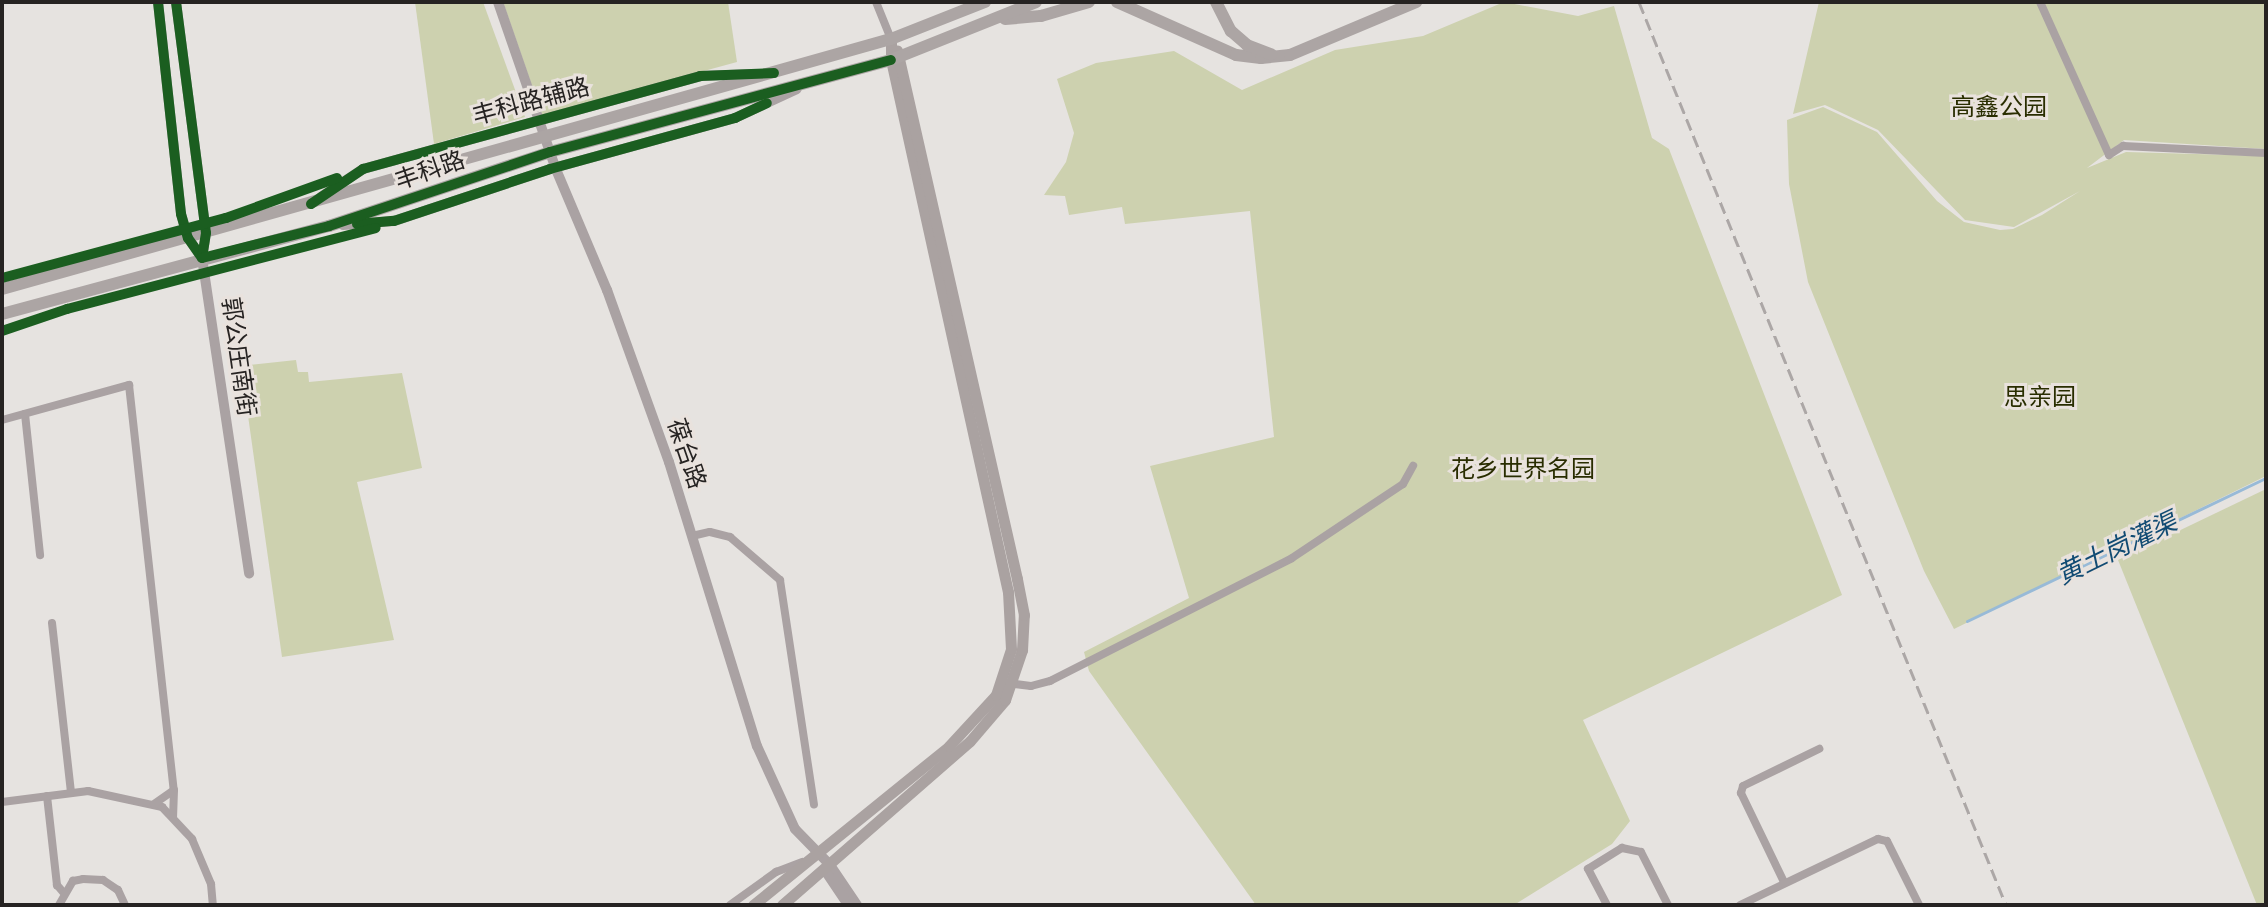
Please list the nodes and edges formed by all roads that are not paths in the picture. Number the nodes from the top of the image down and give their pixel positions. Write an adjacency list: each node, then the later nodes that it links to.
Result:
1 (158, 2): 26 (street)
2 (176, 2): 25 (street, 郭公庄南街)
3 (498, 2): 18 (street, 葆台路)
4 (876, 2): 13 (street)
5 (985, 2): 13 (main road, 丰科路)
6 (1036, 2): 12 (main road, 丰科路)
7 (1089, 2): 12 (main road)
8 (1117, 2): 14 (main road)
9 (1216, 2): 14 (main road)
10 (1416, 2): 14 (main road)
11 (2040, 2): 21 (street)
12 (990, 21): 15 (main road, 丰科路)
13 (891, 39): 15 (main road); 16 (main road, 丰科路)
14 (1290, 55)
15 (896, 58): 17 (main road, 丰科路); 37 (main road)
16 (774, 73): 18 (street, 丰科路辅路); 19 (main road, 丰科路)
17 (815, 81): 20 (main road, 丰科路); 22 (street)
18 (539, 121): 19 (street, 葆台路); 23 (street, 丰科路辅路)
19 (544, 136): 20 (street, 葆台路); 23 (main road, 丰科路)
20 (550, 152): 22 (street, 葆台路); 24 (main road, 丰科路)
21 (2266, 153)
22 (555, 167): 24 (street); 33 (street, 葆台路)
23 (311, 204): 25 (main road, 丰科路)
24 (329, 226): 27 (main road, 丰科路)
25 (206, 233): 26 (main road, 丰科路); 27 (street, 郭公庄南街)
26 (188, 238): 27 (street); 28 (main road, 丰科路)
27 (202, 258): 29 (main road, 丰科路); 35 (street, 郭公庄南街)
28 (2, 289)
29 (2, 314)
30 (25, 414): 31 (street); 34 (street); 39 (street)
31 (2, 420)
32 (1413, 466): 37 (street)
33 (692, 536): 44 (street); 46 (street, 葆台路)
34 (40, 555)
35 (249, 574)
36 (52, 623): 40 (street)
37 (1008, 684): 46 (main road); 47 (main road)
38 (1819, 749): 48 (street)
39 (174, 790): 43 (street); 45 (street)
40 (71, 793): 41 (street); 43 (street)
41 (47, 796): 42 (street); 49 (street)
42 (2, 802)
43 (154, 804): 45 (street)
44 (814, 804)
45 (173, 817): 52 (street)
46 (818, 856): 47 (street, 葆台路); 53 (street); 54 (main road)
47 (827, 867): 55 (main road); 56 (street, 葆台路); 57 (street, 葆台路)
48 (1784, 882): 60 (street); 61 (street)
49 (63, 892): 50 (street); 51 (street)
50 (59, 905)
51 (125, 905)
52 (213, 905)
53 (730, 905)
54 (753, 905)
55 (782, 905)
56 (848, 905)
57 (857, 905)
58 (1607, 905): 59 (street)
59 (1668, 905)
60 (1740, 905)
61 (1919, 905)

